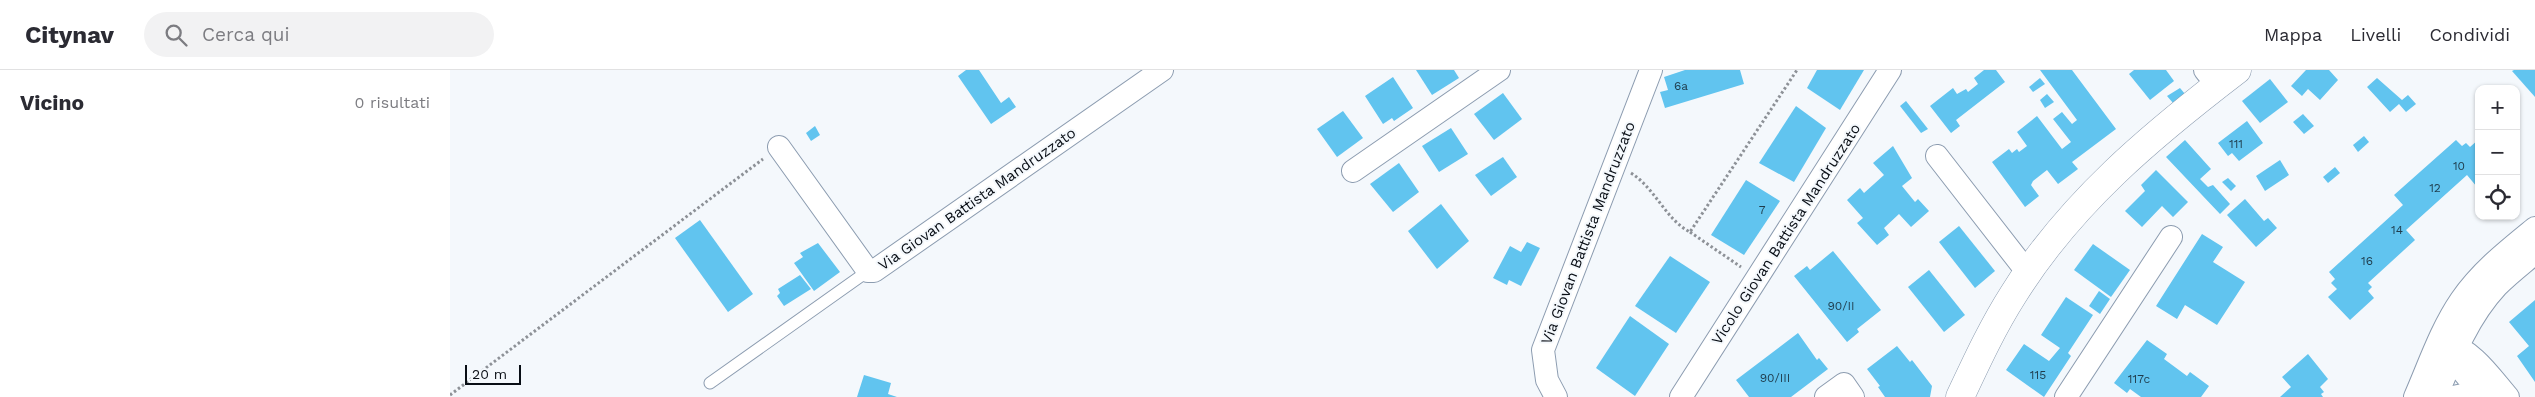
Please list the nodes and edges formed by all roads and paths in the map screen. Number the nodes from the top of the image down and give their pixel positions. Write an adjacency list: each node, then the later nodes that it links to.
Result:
1 (1162, 70): 15 (street, Via Giovan Battista Mandruzzato)
2 (1499, 70): 10 (street)
3 (1651, 70): 9 (street, Via Giovan Battista Mandruzzato)
4 (1796, 70): 12 (path)
5 (1890, 70): 26 (street, Vicolo Giovan Battista Mandruzzato)
6 (2220, 75): 17 (street)
7 (779, 147): 15 (street, Via Giovan Battista Mandruzzato); 22 (path)
8 (1937, 156): 17 (street)
9 (1615, 164): 12 (path); 25 (street, Via Giovan Battista Mandruzzato)
10 (1353, 171)
11 (2535, 228): 19 (street)
12 (1690, 232): 16 (path)
13 (2171, 237): 29 (street)
14 (2535, 253): 18 (street)
15 (868, 271): 21 (lane)
16 (1748, 273)
17 (2028, 273): 23 (street)
18 (2476, 314): 19 (street); 20 (street)
19 (2450, 349): 20 (street); 24 (street); 30 (street); 31 (street)
20 (2488, 373): 33 (street)
21 (710, 383)
22 (450, 395)
23 (1966, 395)
24 (2484, 396): 32 (street)
25 (1556, 397)
26 (1681, 397)
27 (1826, 397): 28 (street)
28 (1853, 397)
29 (2066, 397)
30 (2415, 397)
31 (2436, 397)
32 (2453, 397)
33 (2508, 397)

